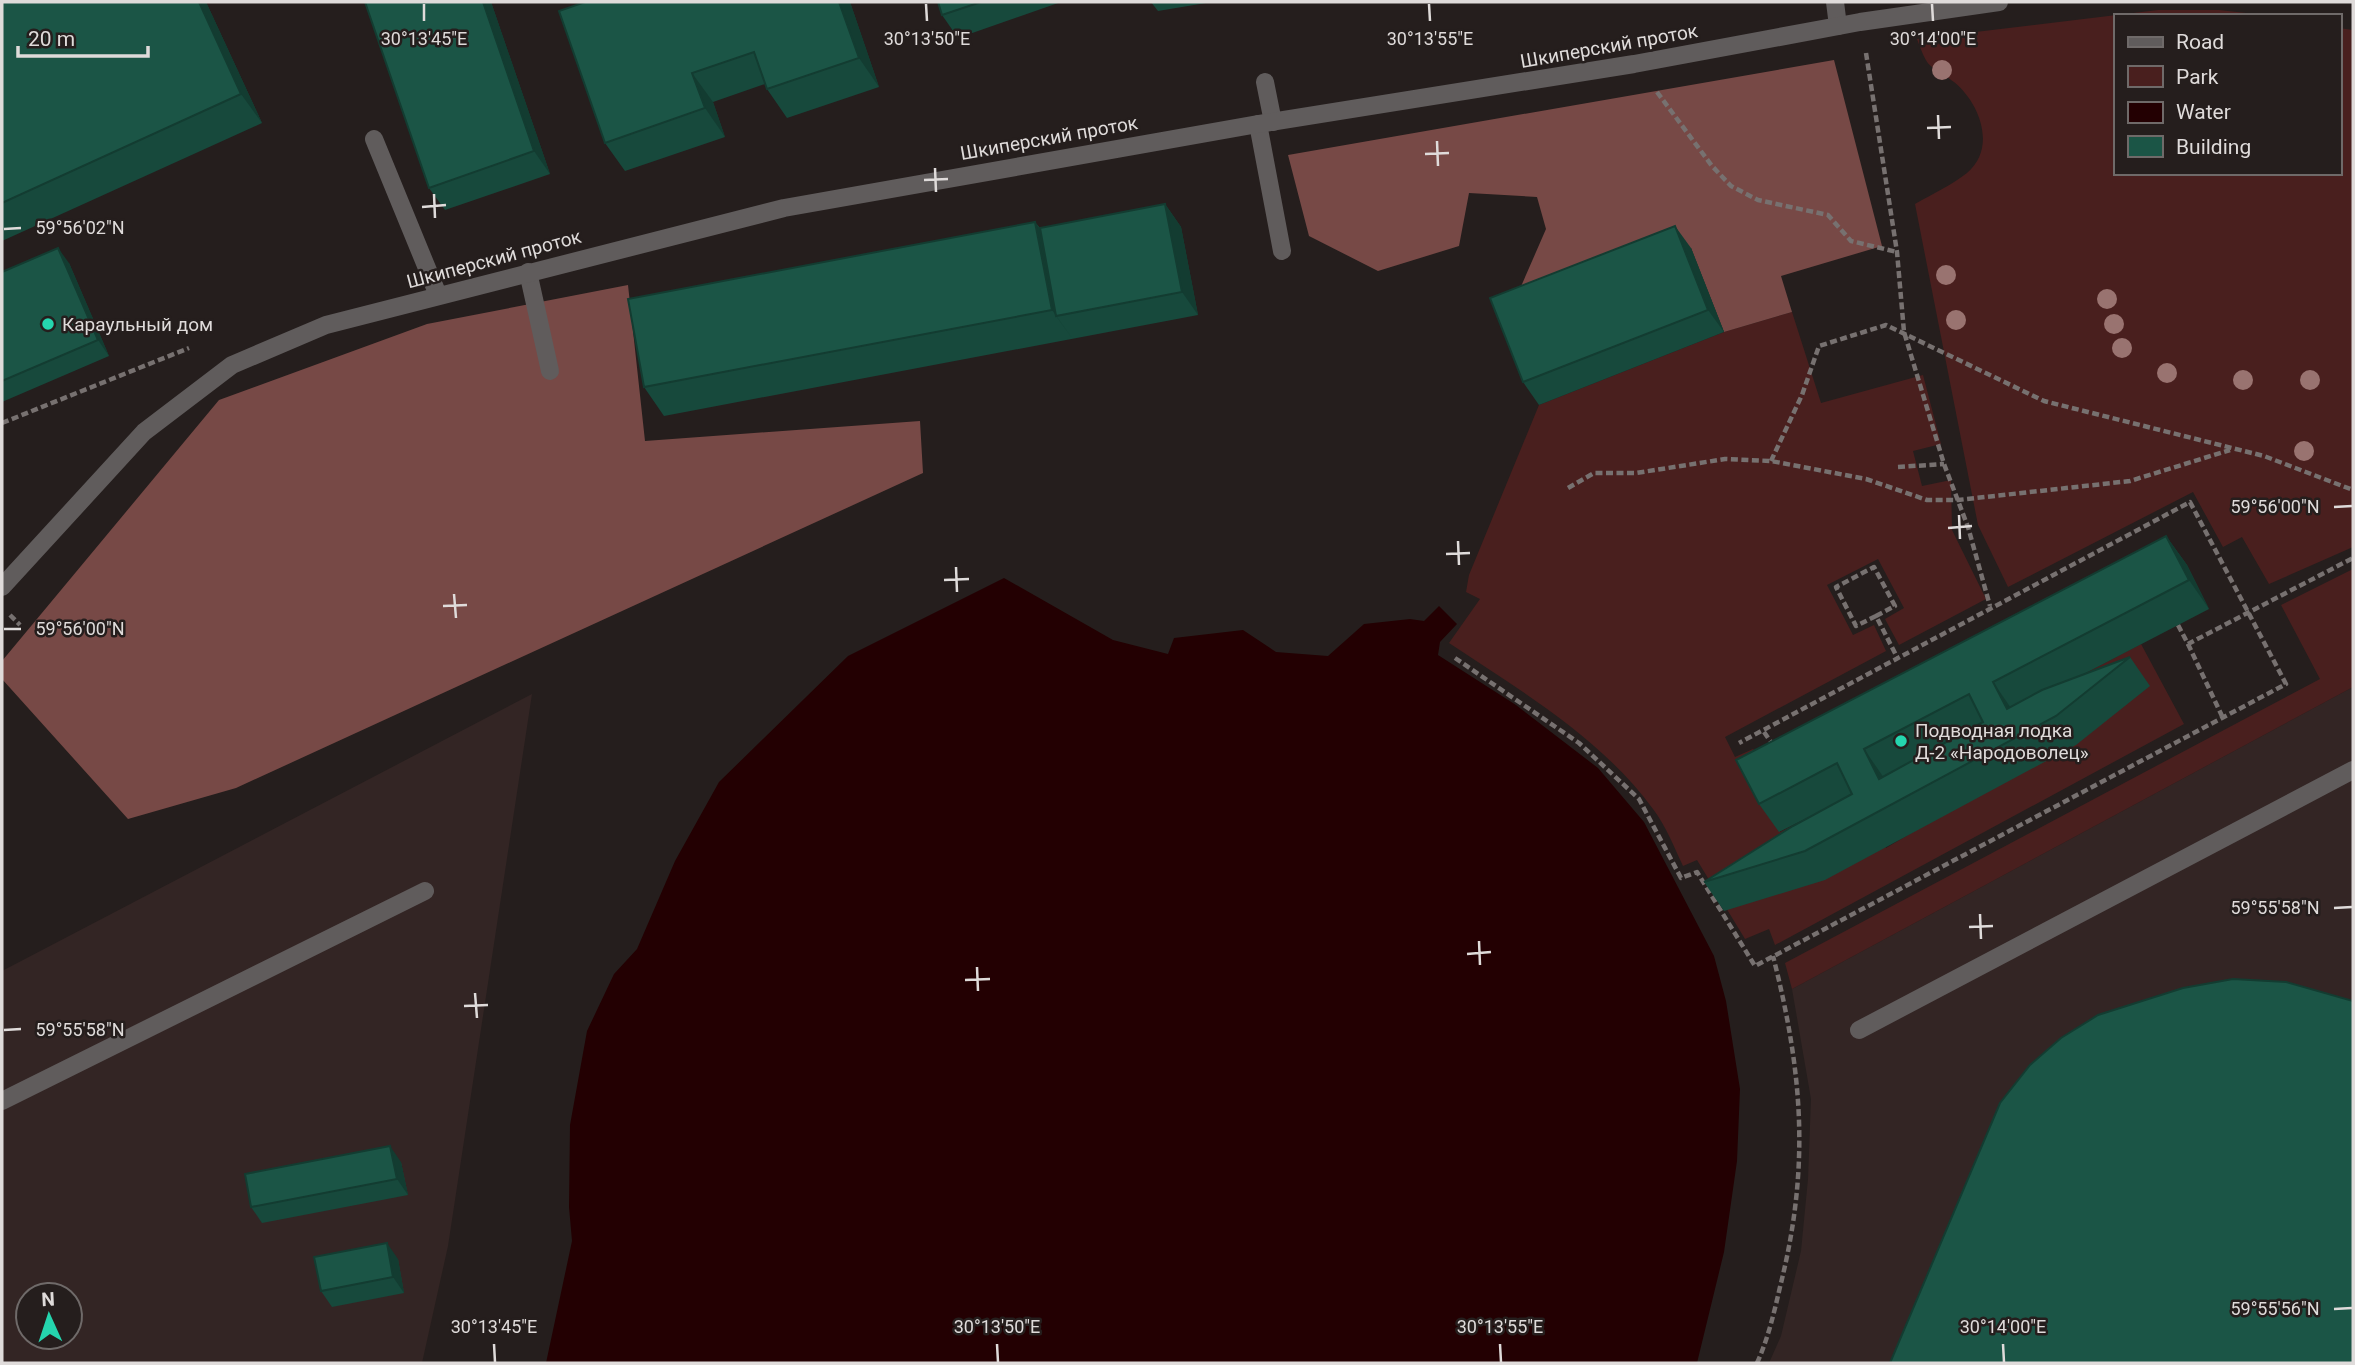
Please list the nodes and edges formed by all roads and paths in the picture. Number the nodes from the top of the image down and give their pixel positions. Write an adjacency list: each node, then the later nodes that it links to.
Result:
1 (1835, 2): 4 (street)
2 (1999, 2): 3 (street, Шкиперский проток)
3 (1906, 8): 4 (street, Шкиперский проток)
4 (1838, 26): 6 (street, Шкиперский проток)
5 (1865, 46): 11 (path)
6 (1634, 64): 8 (street, Шкиперский проток); 11 (path)
7 (1265, 82): 8 (street)
8 (1266, 123): 10 (street); 12 (street, Шкиперский проток)
9 (374, 139): 13 (street)
10 (1282, 251)
11 (1897, 252): 14 (path)
12 (528, 272): 13 (street, Шкиперский проток); 16 (street)
13 (438, 295): 26 (street, Шкиперский проток)
14 (1904, 332): 18 (path); 19 (path); 20 (path)
15 (189, 348): 17 (path)
16 (550, 371)
17 (2, 423)
18 (2233, 449): 23 (path); 24 (path)
19 (1771, 461): 22 (path); 24 (path)
20 (1944, 464): 21 (path); 24 (path)
21 (1898, 467)
22 (1568, 488)
23 (2353, 490)
24 (1958, 500): 27 (path)
25 (2353, 558): 28 (path)
26 (2, 587)
27 (1990, 606): 28 (path); 33 (path)
28 (2247, 611): 31 (path); 34 (path)
29 (1876, 616): 29 (path); 33 (path)
30 (2178, 625): 31 (path)
31 (2188, 644): 34 (path)
32 (1455, 657): 40 (path)
33 (1897, 657): 35 (path)
34 (2222, 716): 40 (path)
35 (1764, 732): 36 (path); 37 (path)
36 (1739, 743)
37 (1777, 751)
38 (2353, 770): 41 (street)
39 (425, 891): 42 (street)
40 (1773, 956): 43 (path)
41 (1859, 1030)
42 (2, 1101)
43 (1757, 1363)

